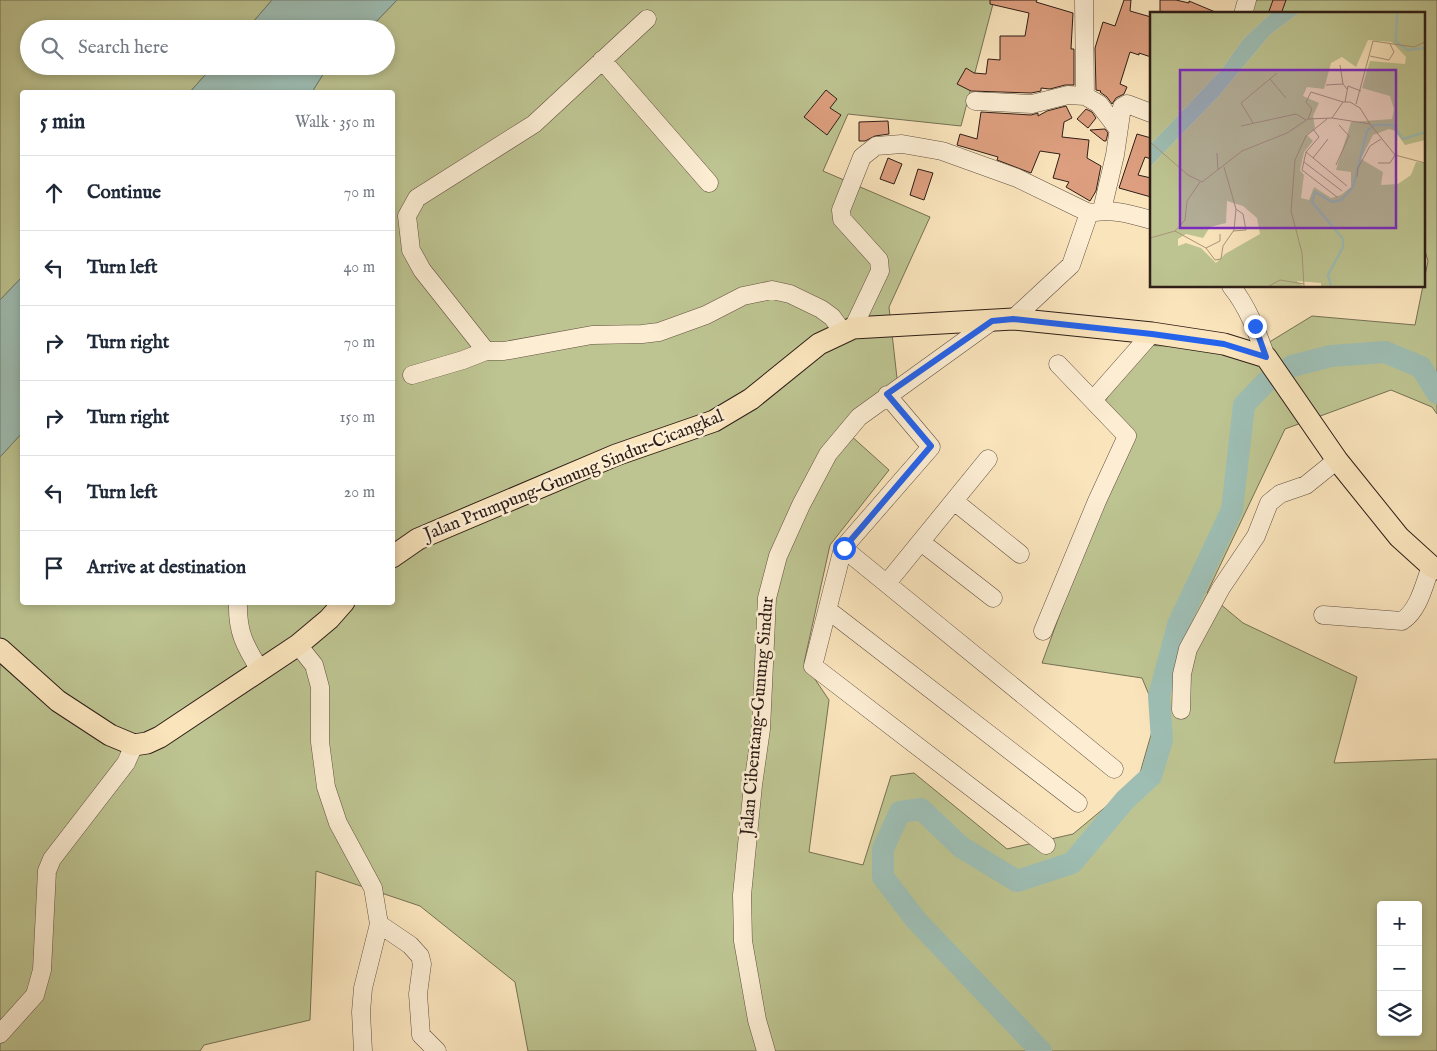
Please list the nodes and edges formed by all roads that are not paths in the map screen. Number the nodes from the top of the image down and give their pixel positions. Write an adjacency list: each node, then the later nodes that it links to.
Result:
1 (1084, 0): 4 (street)
2 (647, 19): 3 (street)
3 (602, 60): 8 (street); 16 (street)
4 (1085, 96): 5 (street); 7 (street)
5 (975, 101)
6 (1150, 114): 7 (street)
7 (1118, 128): 9 (street)
8 (709, 183)
9 (1096, 211): 10 (street); 12 (street); 14 (street)
10 (1150, 220)
11 (1233, 288): 18 (street)
12 (1013, 319): 13 (main road, Jalan Prumpung–Gunung Sindur–Cicangkal); 15 (main road, Jalan Prumpung–Gunung Sindur–Cicangkal)
13 (992, 321): 14 (main road, Jalan Prumpung–Gunung Sindur–Cicangkal); 20 (street, Jalan Cibentang–Gunung Sindur)
14 (848, 330): 16 (street); 28 (main road, Jalan Prumpung–Gunung Sindur–Cicangkal)
15 (1152, 334): 18 (main road, Jalan Prumpung–Gunung Sindur–Cicangkal); 21 (street)
16 (486, 351): 19 (street)
17 (1058, 364): 21 (street)
18 (1275, 369): 23 (main road)
19 (412, 375)
20 (887, 394): 26 (street); 49 (street, Jalan Cibentang–Gunung Sindur)
21 (1093, 400): 36 (street)
22 (988, 459): 24 (street)
23 (1337, 460): 29 (main road); 40 (street)
24 (954, 501): 25 (street); 27 (street)
25 (921, 542): 30 (street); 31 (street)
26 (844, 548): 30 (street); 34 (street)
27 (1020, 554)
28 (395, 555)
29 (1434, 567): 35 (street)
30 (887, 583): 42 (street)
31 (993, 598)
32 (238, 605): 39 (street)
33 (341, 605): 37 (main road)
34 (828, 610): 43 (street); 44 (street)
35 (1323, 616)
36 (1043, 631)
37 (298, 645): 39 (main road); 45 (street)
38 (0, 649): 41 (main road)
39 (260, 670): 41 (main road)
40 (1182, 710)
41 (134, 744): 46 (street)
42 (1114, 769)
43 (1078, 803)
44 (1046, 845)
45 (379, 924): 47 (street); 48 (street)
46 (0, 1034)
47 (363, 1051)
48 (437, 1051)
49 (766, 1051)

